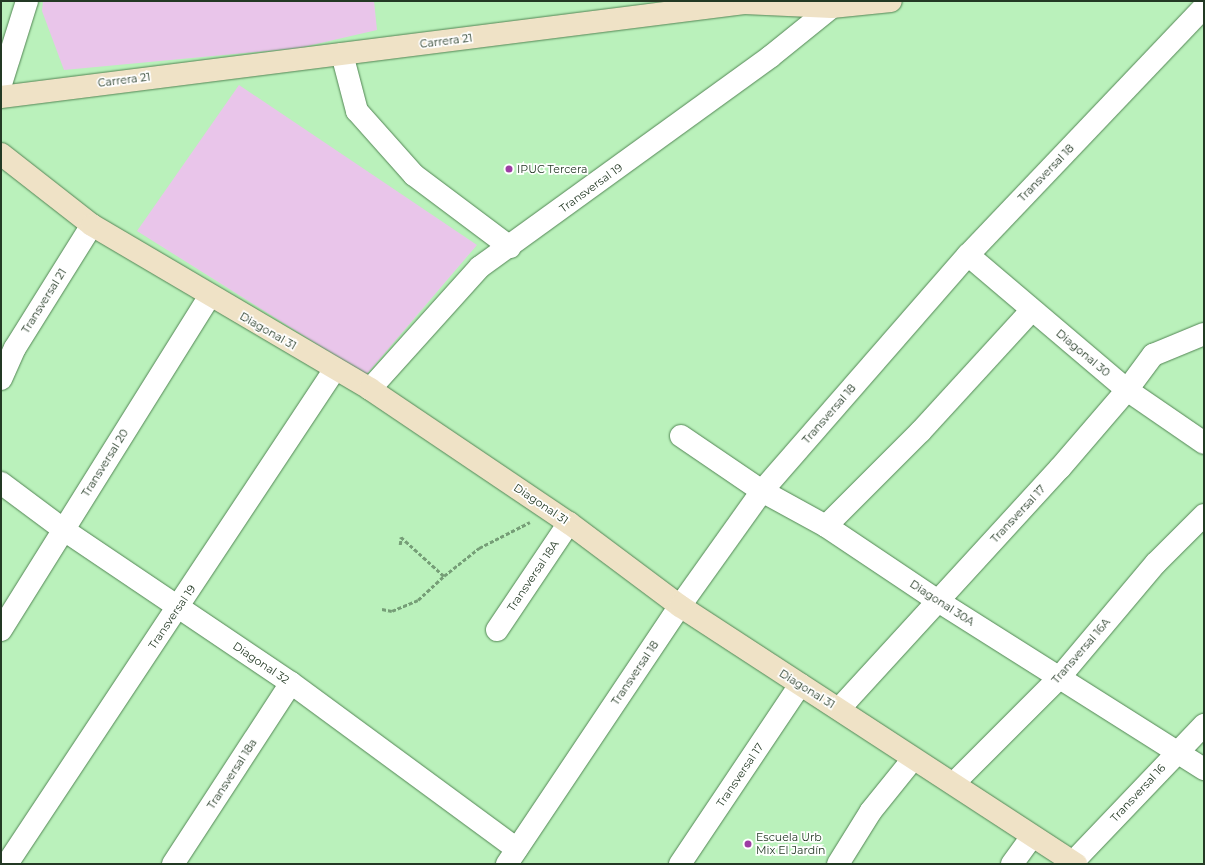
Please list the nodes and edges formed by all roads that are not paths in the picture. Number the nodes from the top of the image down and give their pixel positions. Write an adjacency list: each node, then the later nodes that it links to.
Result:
1 (26, 1): 6 (street)
2 (891, 1): 4 (street, Carrera 21)
3 (1204, 6): 11 (street, Transversal 18)
4 (832, 7): 5 (street, Carrera 21); 10 (street, Transversal 19)
5 (342, 54): 7 (street, Carrera 21); 10 (street)
6 (1, 84)
7 (1, 97)
8 (1, 154): 9 (street, Diagonal 31)
9 (92, 225): 12 (street, Diagonal 31); 16 (street, Transversal 21)
10 (510, 247): 17 (street, Transversal 19)
11 (968, 255): 13 (street, Diagonal 30); 22 (street, Transversal 18)
12 (209, 297): 15 (street, Diagonal 31); 26 (street, Transversal 20)
13 (1031, 311): 18 (street, Diagonal 30); 25 (street)
14 (1204, 334): 18 (street, Transversal 17)
15 (335, 369): 17 (street, Diagonal 31); 28 (street, Transversal 19)
16 (1, 379)
17 (370, 389): 24 (street, Diagonal 31)
18 (1127, 390): 20 (street, Diagonal 30); 27 (street, Transversal 17)
19 (681, 436): 22 (street, Diagonal 30A)
20 (1204, 444)
21 (1, 483): 26 (street, Diagonal 32)
22 (762, 491): 25 (street, Diagonal 30A); 29 (street, Transversal 18)
23 (1204, 515): 32 (street, Transversal 16A)
24 (560, 517): 29 (street, Diagonal 31); 31 (street, Transversal 18A)
25 (826, 526): 27 (street, Diagonal 30A)
26 (64, 530): 28 (street, Diagonal 32); 30 (street, Transversal 20)
27 (938, 601): 32 (street, Diagonal 30A); 35 (street, Transversal 17)
28 (179, 606): 33 (street, Diagonal 32); 43 (street, Transversal 19)
29 (680, 606): 34 (street, Diagonal 31); 42 (street, Transversal 18)
30 (1, 630)
31 (497, 630)
32 (1059, 678): 37 (street, Diagonal 30A); 40 (street, Transversal 16A)
33 (291, 683): 42 (street, Diagonal 32); 45 (street, Transversal 18a)
34 (800, 685): 35 (street, Diagonal 31); 46 (street, Transversal 17)
35 (839, 709): 38 (street, Diagonal 31)
36 (1204, 725): 37 (street, Transversal 16)
37 (1176, 753): 39 (street, Diagonal 30A); 44 (street, Transversal 16)
38 (913, 759): 40 (street, Diagonal 31); 47 (street)
39 (1204, 769)
40 (954, 782): 41 (street, Diagonal 31)
41 (1032, 836): 44 (street, Diagonal 31); 48 (street)
42 (512, 857)
43 (8, 860)
44 (1075, 863)
45 (173, 864)
46 (680, 864)
47 (838, 864)
48 (1012, 864)

